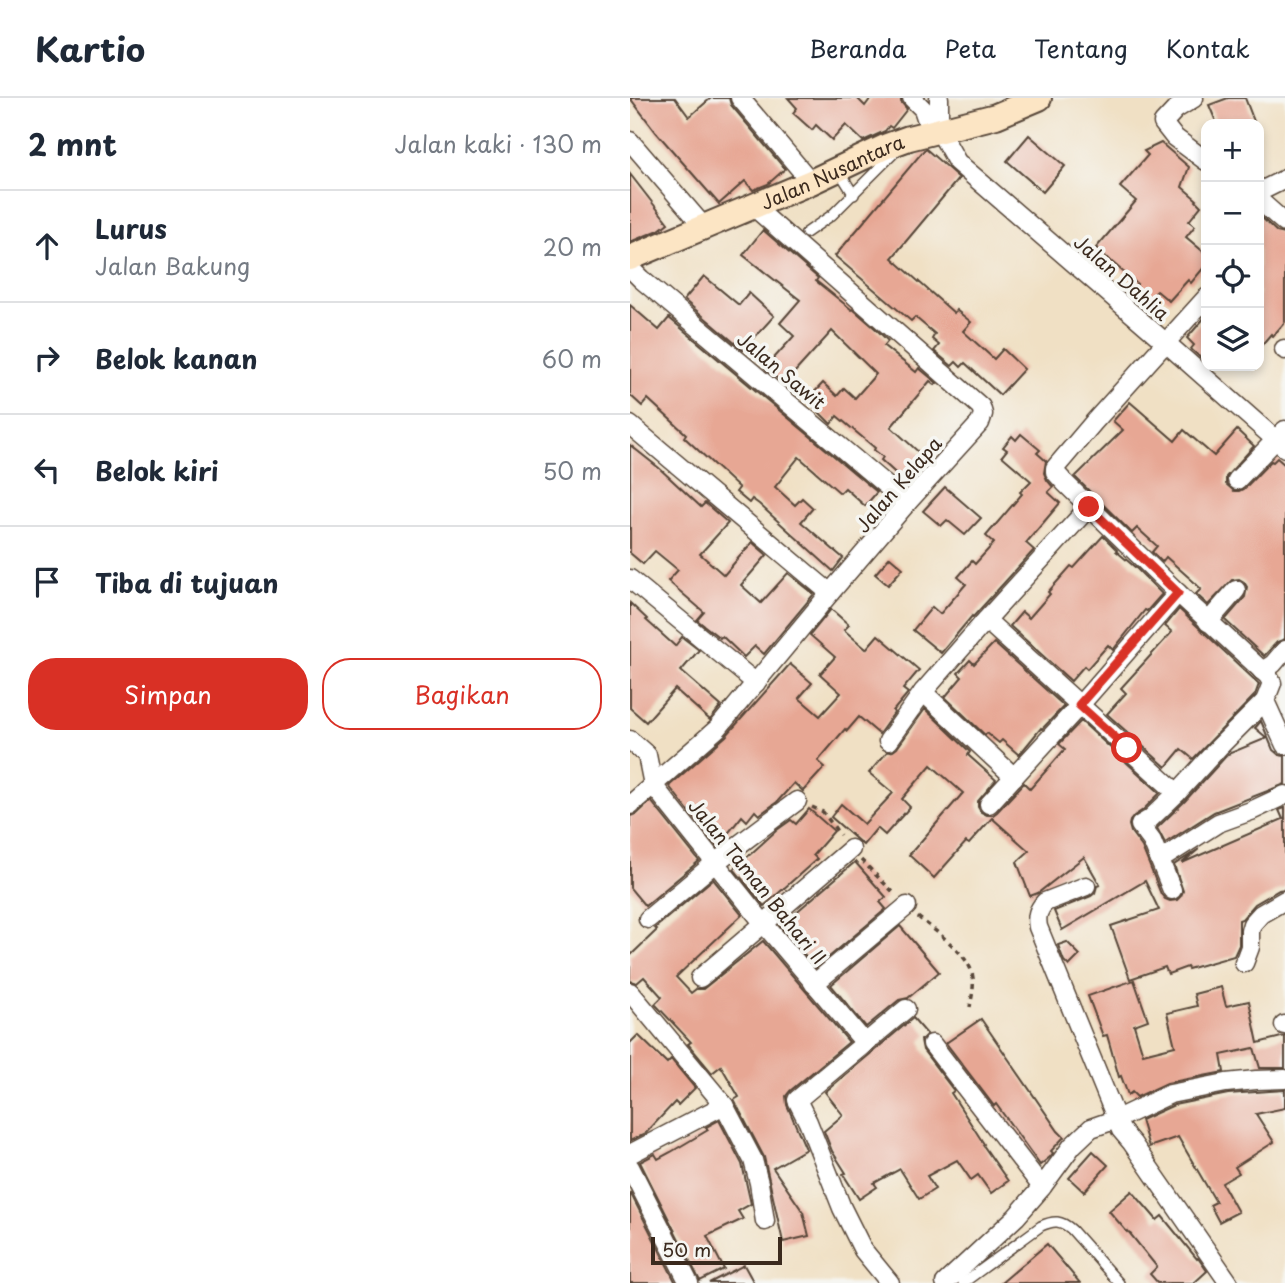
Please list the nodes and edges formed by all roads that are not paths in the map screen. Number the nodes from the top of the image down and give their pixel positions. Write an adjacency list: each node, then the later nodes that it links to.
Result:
1 (740, 98): 11 (street)
2 (912, 98): 6 (street, Jalan Dahlia)
3 (939, 98): 6 (street)
4 (1039, 98): 6 (main road, Jalan Nusantara)
5 (1194, 98): 8 (street)
6 (927, 134): 9 (main road, Jalan Nusantara); 13 (lane); 22 (street, Jalan Dahlia)
7 (630, 141): 17 (street)
8 (1201, 157)
9 (838, 170): 11 (main road, Jalan Nusantara); 13 (lane)
10 (1285, 179): 12 (street)
11 (811, 182): 15 (main road, Jalan Nusantara)
12 (1264, 189)
13 (854, 195): 18 (lane)
14 (1264, 204): 16 (street)
15 (753, 206): 17 (main road, Jalan Nusantara); 26 (street, Jalan Kelapa)
16 (1285, 223)
17 (704, 227): 19 (main road, Jalan Nusantara)
18 (806, 233)
19 (630, 258)
20 (630, 268): 26 (street, Jalan Sawit)
21 (1201, 303): 22 (street)
22 (1165, 342): 24 (street, Jalan Dahlia); 27 (street)
23 (630, 425): 30 (street)
24 (1282, 439): 25 (street)
25 (1237, 480)
26 (907, 503): 30 (street, Jalan Kelapa)
27 (1089, 507): 31 (street); 32 (street)
28 (630, 579): 36 (street)
29 (1236, 590): 33 (street)
30 (830, 593): 36 (street, Jalan Kelapa)
31 (1178, 593): 33 (street); 39 (street)
32 (986, 620): 37 (street); 39 (street)
33 (1208, 622): 35 (street)
34 (1285, 650): 35 (street)
35 (1273, 680): 38 (street)
36 (756, 683): 44 (street, Jalan Kelapa)
37 (923, 692): 41 (street); 43 (street)
38 (1265, 701): 42 (street); 45 (street)
39 (1079, 705): 43 (street); 45 (street)
40 (630, 740): 44 (street, Jalan Taman Bahari II)
41 (888, 741)
42 (1285, 745)
43 (1014, 777): 48 (street)
44 (653, 785): 49 (street, Jalan Kelapa); 52 (street, Jalan Taman Bahari II)
45 (1177, 793): 51 (street)
46 (1285, 795): 51 (street)
47 (797, 801): 52 (street)
48 (989, 804)
49 (630, 805)
50 (851, 849): 58 (street)
51 (1160, 860): 54 (street)
52 (716, 862): 57 (street); 58 (street, Jalan Taman Bahari II)
53 (1086, 886): 68 (street)
54 (1172, 890)
55 (1285, 900): 59 (street)
56 (907, 906): 61 (street)
57 (648, 919)
58 (764, 924): 60 (street); 61 (street, Jalan Taman Bahari II)
59 (1244, 963)
60 (700, 978)
61 (814, 984): 64 (street, Jalan Taman Bahari II)
62 (633, 1003): 67 (street)
63 (906, 1009): 64 (street)
64 (865, 1043): 74 (street)
65 (932, 1044): 71 (street)
66 (1285, 1079): 68 (street)
67 (724, 1105): 69 (street); 72 (street)
68 (1117, 1119): 71 (street); 78 (street)
69 (630, 1154)
70 (630, 1167): 73 (street)
71 (1042, 1187): 75 (street)
72 (765, 1220)
73 (689, 1283)
74 (890, 1283)
75 (945, 1283)
76 (963, 1283): 77 (lane)
77 (1119, 1283)
78 (1229, 1283)

